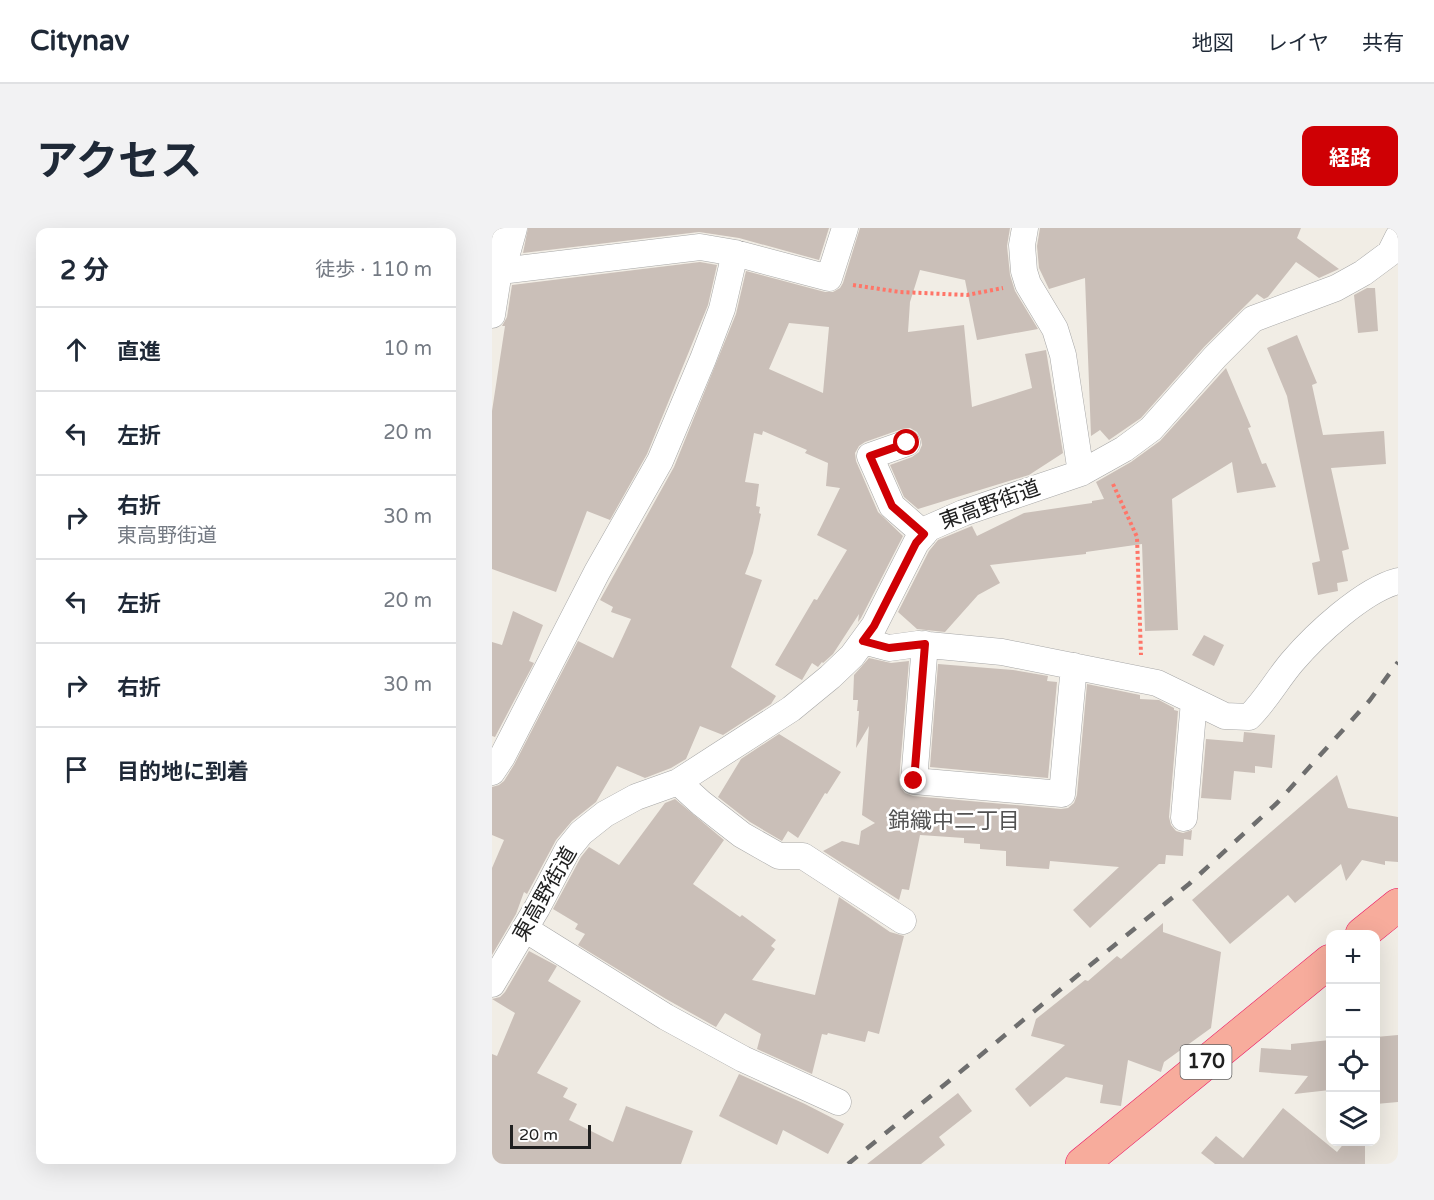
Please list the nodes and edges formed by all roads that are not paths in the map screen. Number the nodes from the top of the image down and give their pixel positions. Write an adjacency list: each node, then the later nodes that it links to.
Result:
1 (511, 228): 6 (street)
2 (845, 228): 5 (street)
3 (1025, 228): 9 (street)
4 (1398, 237): 9 (street, 東高野街道)
5 (735, 253): 6 (street); 16 (street)
6 (495, 271): 7 (street)
7 (492, 315)
8 (907, 443): 10 (street)
9 (1092, 467): 10 (street, 東高野街道)
10 (924, 534): 12 (street, 東高野街道)
11 (1398, 581): 15 (street)
12 (863, 641): 13 (street); 17 (street, 東高野街道)
13 (925, 644): 14 (street); 14 (street)
14 (1074, 666): 15 (street)
15 (1194, 700): 18 (street)
16 (492, 772)
17 (678, 782): 20 (street); 21 (street, 東高野街道)
18 (1184, 818)
19 (1398, 905): 22 (highway)
20 (903, 921)
21 (525, 929): 24 (street, 東高野街道); 25 (street)
22 (1367, 930)
23 (1326, 964): 26 (highway, 170)
24 (492, 984)
25 (838, 1102)
26 (1082, 1164)

